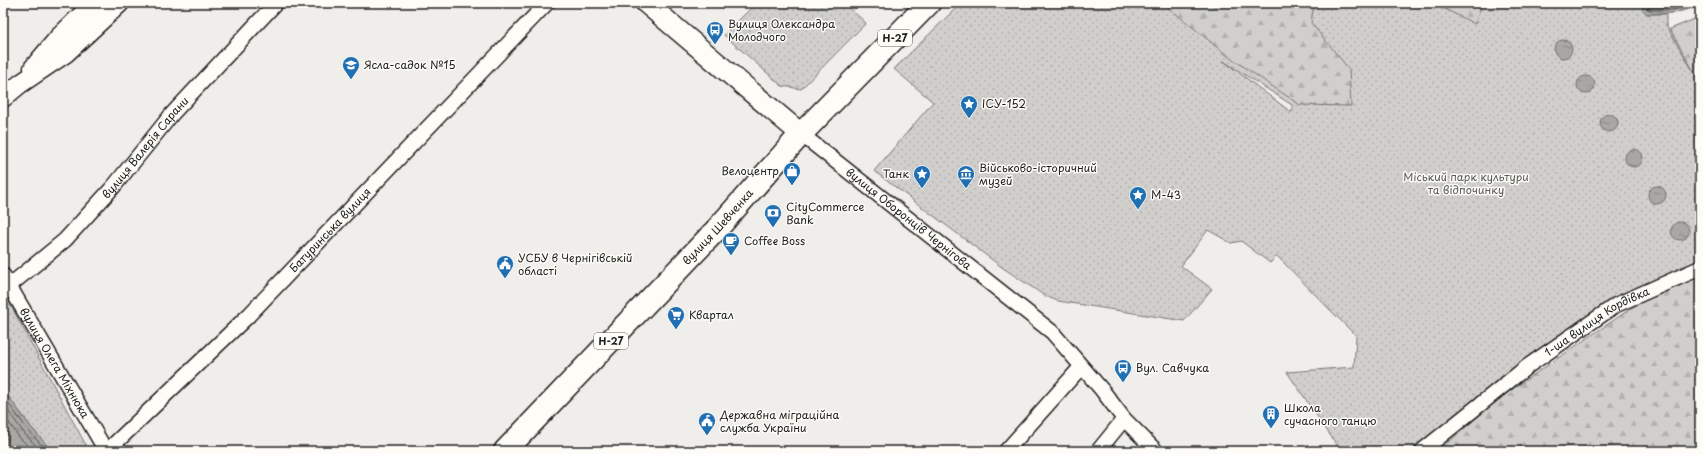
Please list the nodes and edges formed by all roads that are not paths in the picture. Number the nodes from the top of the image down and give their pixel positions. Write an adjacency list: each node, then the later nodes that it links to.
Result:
1 (94, 3): 7 (street)
2 (120, 3): 7 (street)
3 (276, 3): 11 (street, вулиця Валерія Сарани)
4 (547, 3): 14 (street, Батуринська вулиця)
5 (646, 3): 9 (main road, вулиця Оборонців Чернігова)
6 (929, 3): 9 (main road, вулиця Шевченка / Н-27)
7 (20, 84): 8 (street)
8 (3, 98)
9 (801, 134): 12 (street, вулиця Оборонців Чернігова); 15 (main road, вулиця Шевченка / Н-27)
10 (1700, 268): 19 (street, 1-ша вулиця Кордівка)
11 (6, 280): 14 (street, вулиця Олега Міхнюка)
12 (1081, 367): 13 (street, вулиця Оборонців Чернігова); 16 (street)
13 (1124, 420): 17 (street); 18 (street, вулиця Оборонців Чернігова)
14 (107, 451)
15 (505, 451)
16 (1006, 451)
17 (1098, 451)
18 (1156, 451)
19 (1422, 451)

